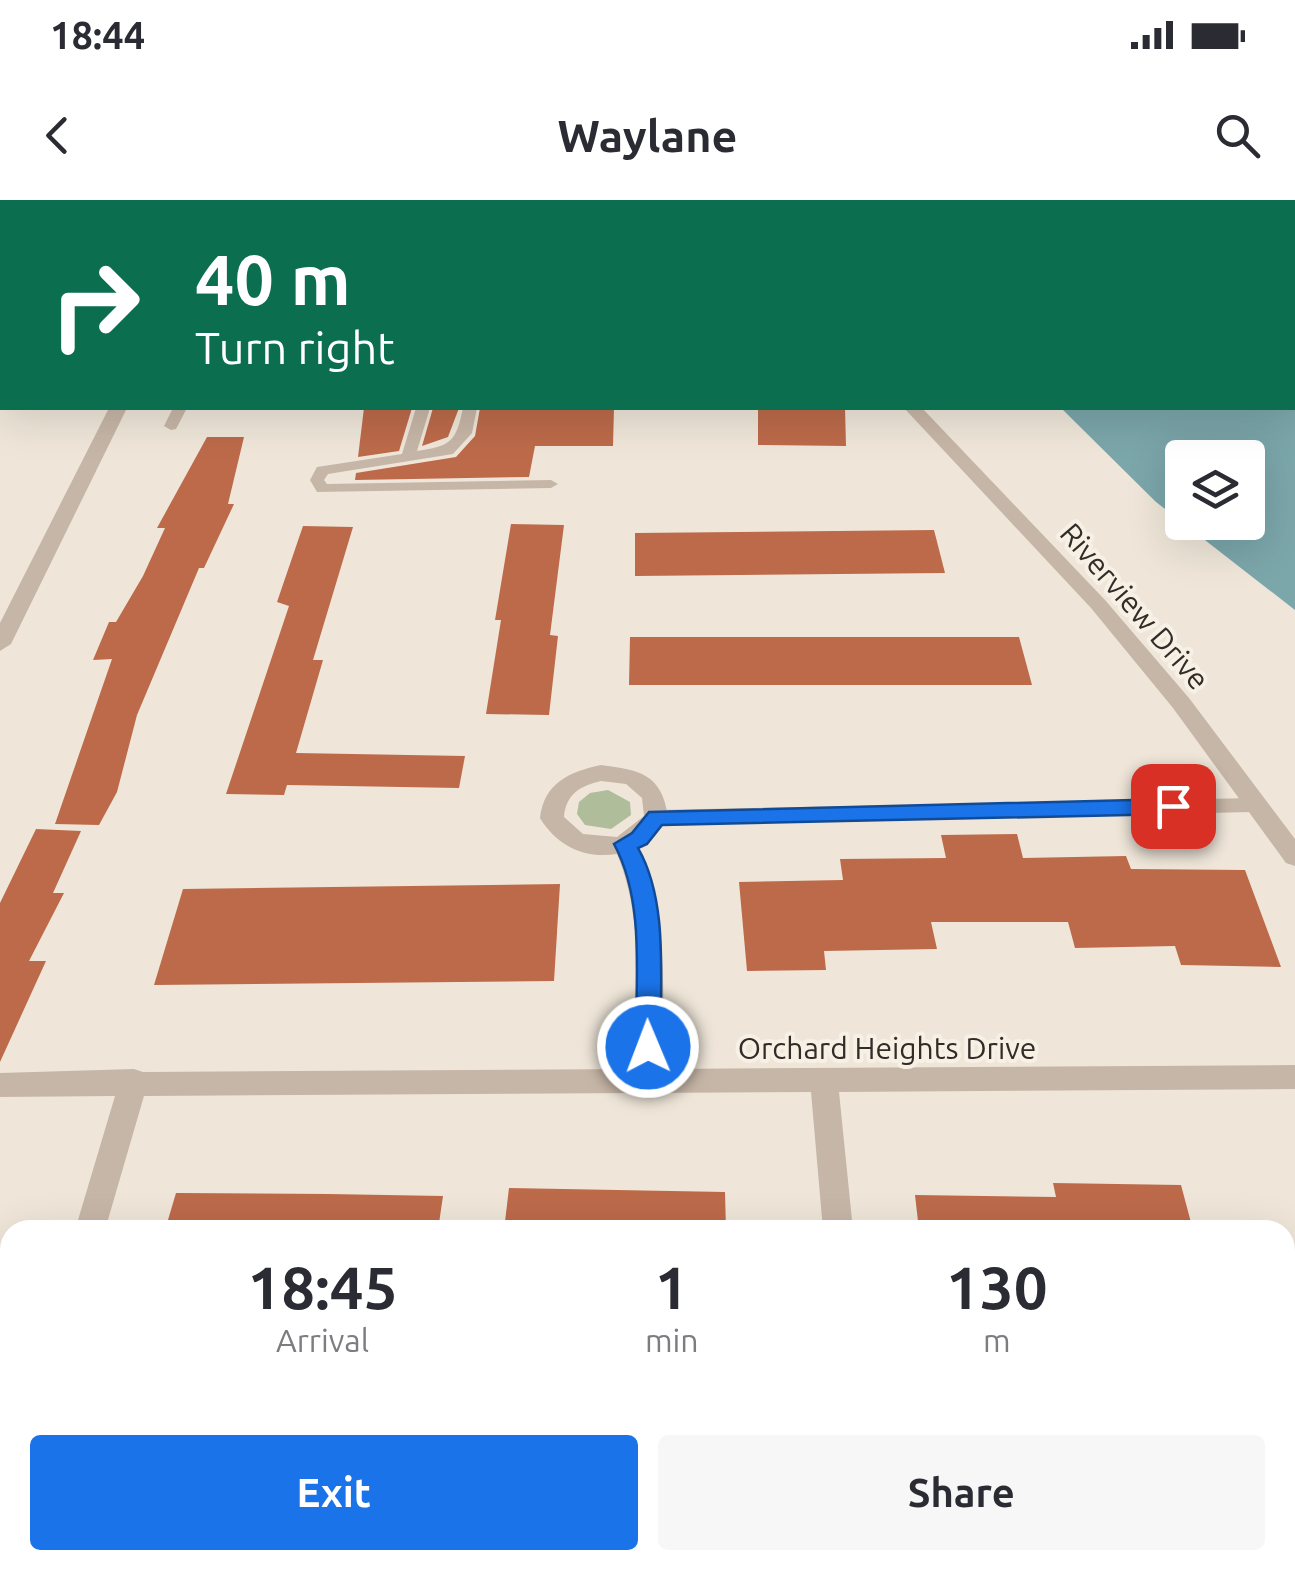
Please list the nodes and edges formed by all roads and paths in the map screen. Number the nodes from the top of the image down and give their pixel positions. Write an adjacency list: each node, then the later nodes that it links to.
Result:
1 (117, 410): 9 (street)
2 (179, 410): 6 (lane)
3 (422, 410): 7 (lane)
4 (470, 410): 7 (lane)
5 (915, 410): 10 (street, Riverview Drive)
6 (171, 426)
7 (408, 458): 8 (lane)
8 (551, 484)
9 (0, 644)
10 (1254, 805): 11 (lane); 13 (street, Riverview Drive)
11 (656, 818): 12 (street); 12 (street)
12 (625, 844): 16 (street)
13 (1295, 857)
14 (1295, 1077): 17 (street, Orchard Heights Drive)
15 (134, 1081): 16 (street, Orchard Heights Drive); 18 (street, Orchard Heights Drive); 19 (street)
16 (649, 1081): 17 (street, Orchard Heights Drive)
17 (824, 1082): 20 (street)
18 (0, 1085)
19 (93, 1220)
20 (837, 1220)

